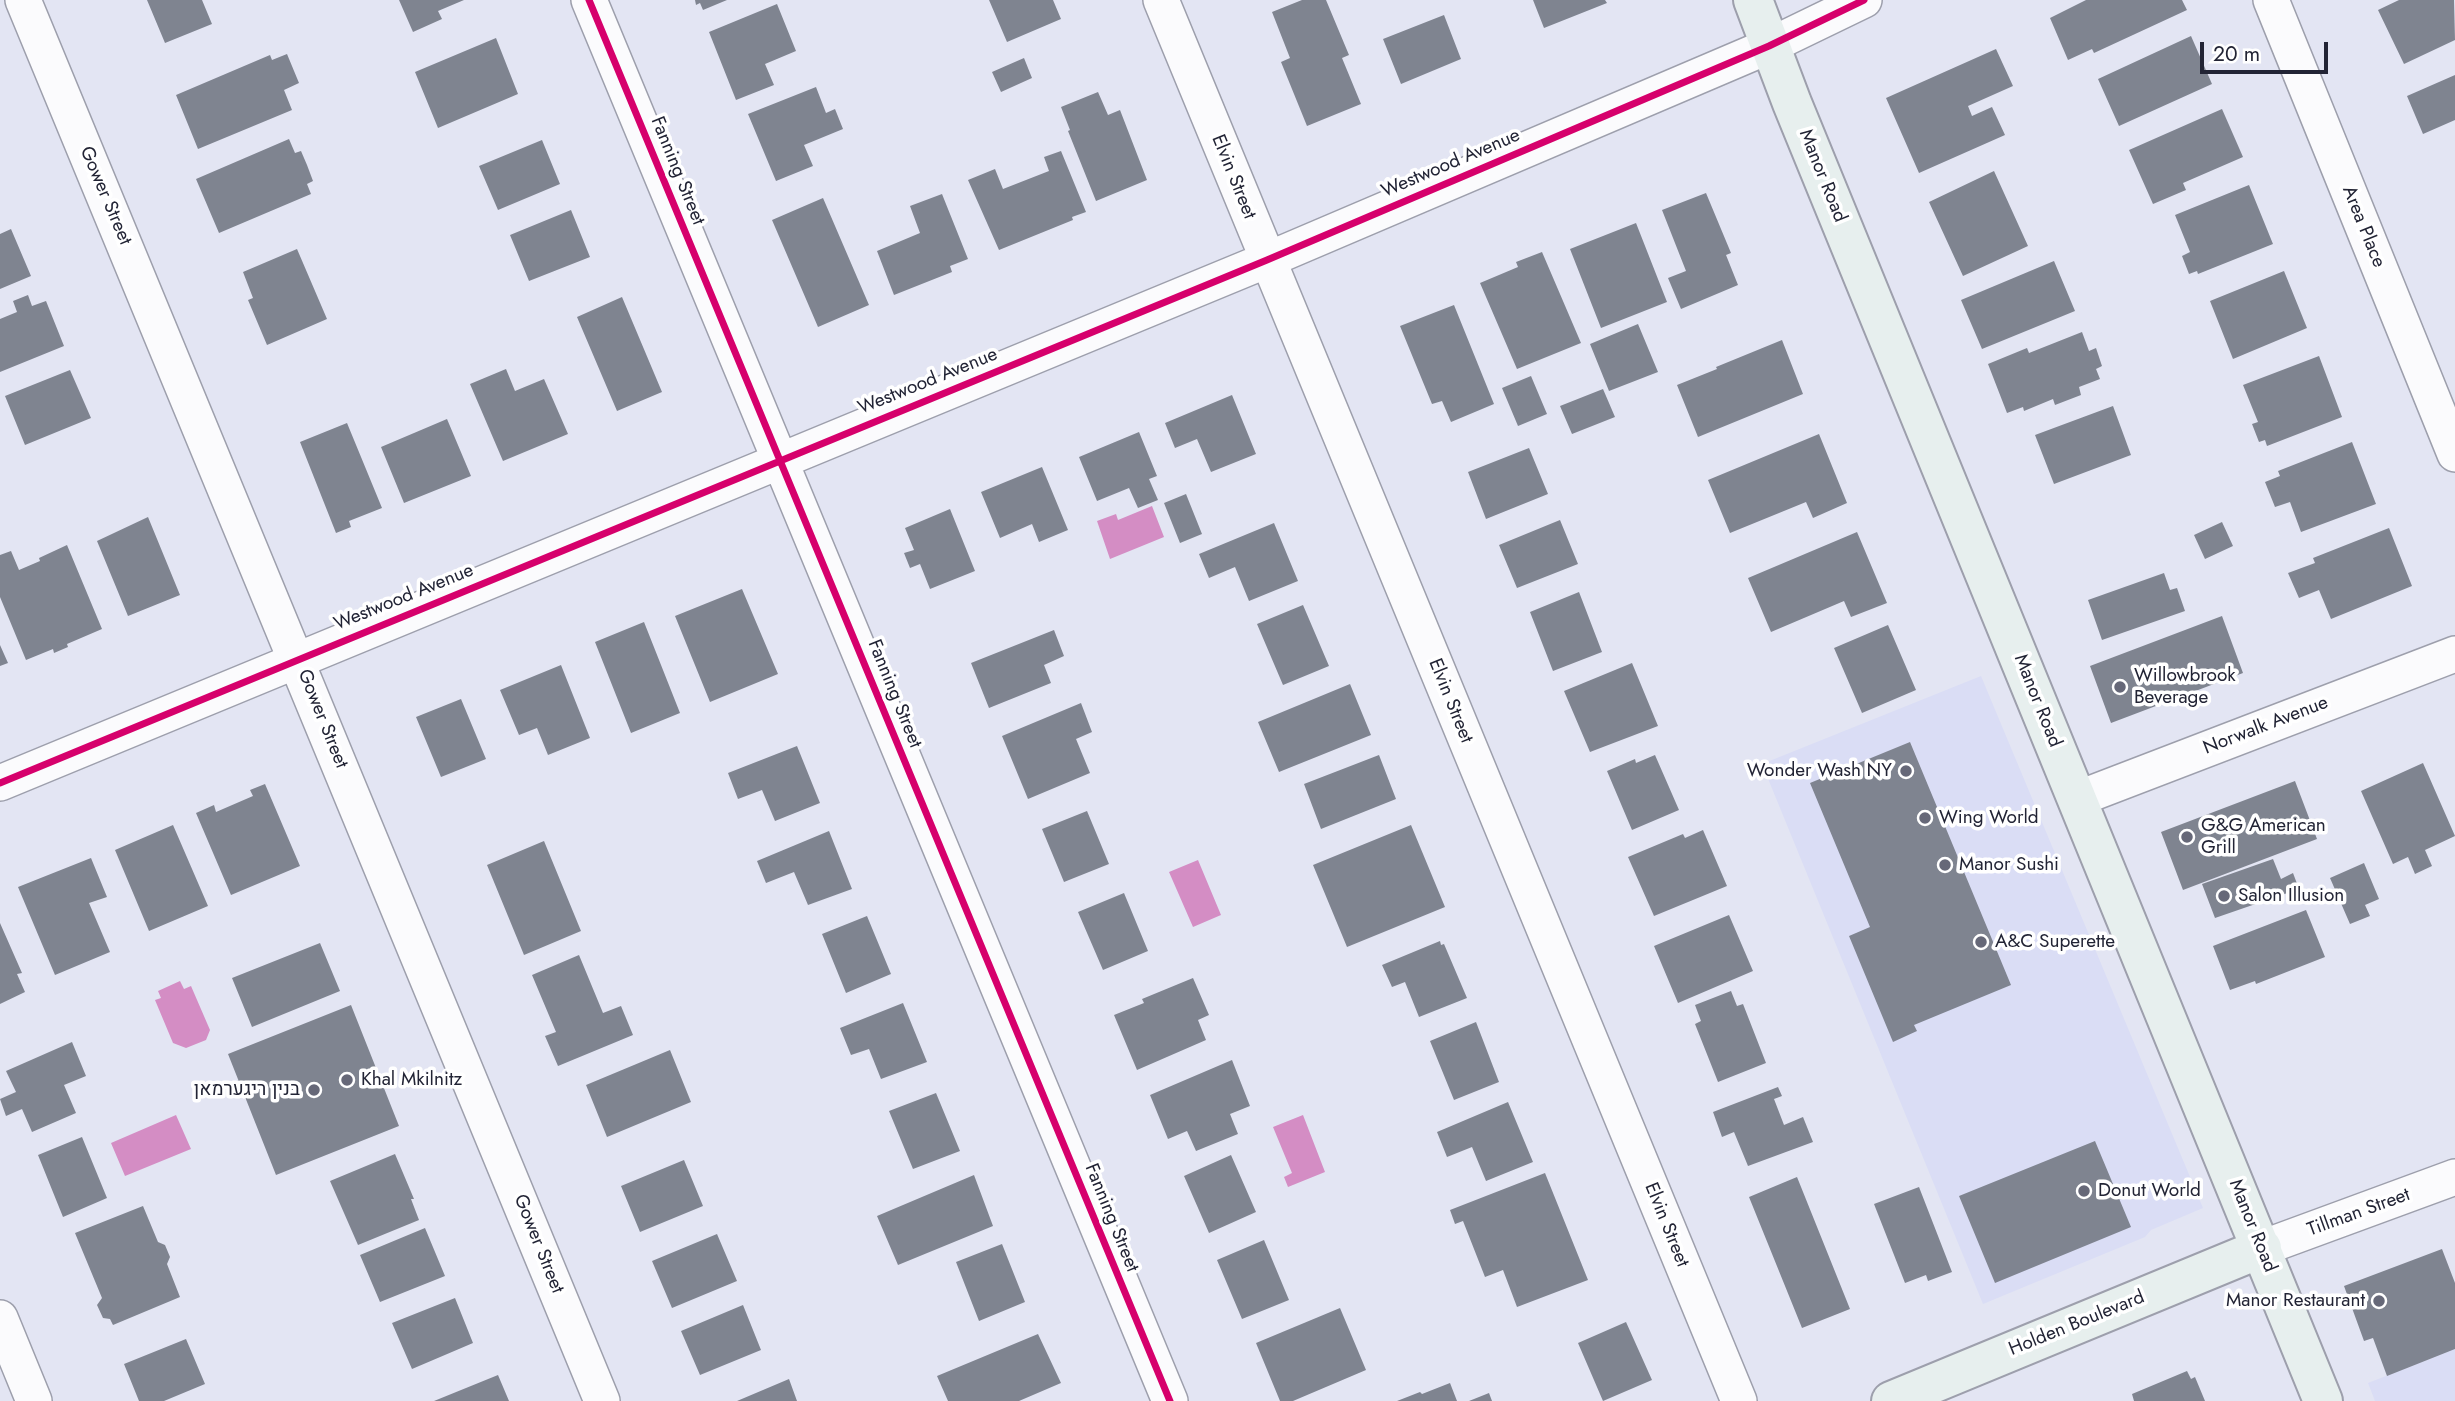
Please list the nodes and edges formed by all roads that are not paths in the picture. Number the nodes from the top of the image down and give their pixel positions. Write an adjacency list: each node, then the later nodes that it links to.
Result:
1 (23, 0): 12 (street, Gower Street)
2 (589, 0): 10 (street, Fanning Street)
3 (1161, 0): 8 (street, Elvin Street)
4 (1753, 0): 7 (street, Manor Road)
5 (1864, 0): 7 (street, Westwood Avenue)
6 (2271, 0): 9 (street, Area Place)
7 (1769, 46): 8 (street, Westwood Avenue); 14 (street, Manor Road)
8 (1267, 260): 10 (street, Westwood Avenue); 21 (street, Elvin Street)
9 (2455, 454)
10 (780, 460): 12 (street, Westwood Avenue); 20 (street, Fanning Street)
11 (2455, 654): 14 (street, Norwalk Avenue)
12 (297, 659): 13 (street, Westwood Avenue); 19 (street, Gower Street)
13 (0, 783)
14 (2077, 799): 16 (street, Manor Road)
15 (2455, 1177): 16 (street, Tillman Street)
16 (2262, 1248): 22 (street, Holden Boulevard); 23 (street, Manor Road)
17 (0, 1318): 18 (street)
18 (34, 1401)
19 (602, 1401)
20 (1170, 1401)
21 (1739, 1401)
22 (1891, 1401)
23 (2323, 1401)

